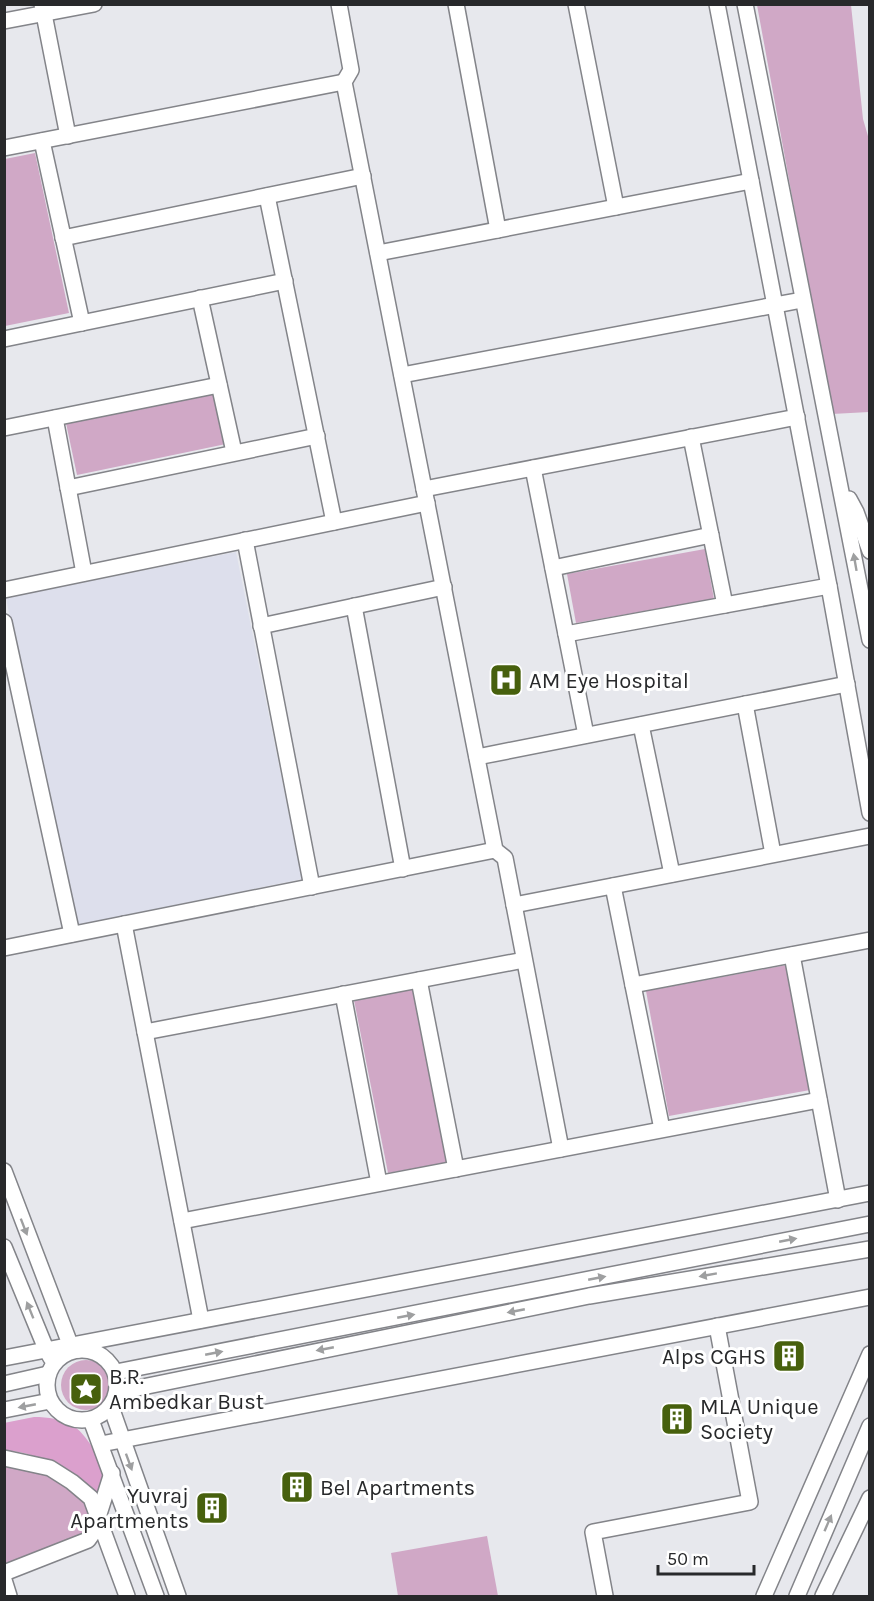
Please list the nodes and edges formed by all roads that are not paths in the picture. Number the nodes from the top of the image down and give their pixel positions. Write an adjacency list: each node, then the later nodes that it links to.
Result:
1 (94, 4): 7 (street)
2 (339, 4): 9 (street)
3 (456, 4): 17 (street)
4 (576, 4): 16 (street)
5 (717, 4): 14 (street)
6 (745, 4): 22 (street)
7 (43, 9): 8 (street); 10 (street)
8 (4, 21)
9 (345, 82): 10 (street); 13 (street)
10 (68, 136): 11 (street)
11 (42, 141): 12 (street); 18 (street)
12 (4, 148)
13 (363, 176): 15 (street); 19 (street)
14 (751, 181): 16 (street); 23 (street)
15 (267, 196): 18 (street); 20 (street)
16 (616, 207): 17 (street)
17 (498, 230): 19 (street)
18 (63, 238): 24 (street)
19 (378, 253): 26 (street)
20 (285, 281): 21 (street); 31 (street)
21 (200, 298): 24 (street); 27 (street)
22 (802, 300): 23 (street); 35 (street)
23 (775, 304): 26 (street); 28 (street)
24 (82, 323): 25 (street)
25 (4, 339)
26 (402, 375): 37 (street)
27 (219, 385): 29 (street); 33 (street)
28 (797, 417): 32 (street); 44 (street)
29 (55, 418): 30 (street); 36 (street)
30 (4, 428)
31 (317, 436): 33 (street); 38 (street)
32 (691, 437): 34 (street); 39 (street)
33 (234, 453): 36 (street)
34 (533, 468): 37 (street); 42 (street)
35 (841, 486): 41 (street); 52 (street, one-way to 35)
36 (68, 488): 43 (street)
37 (426, 496): 38 (street); 45 (street)
38 (334, 522): 40 (street)
39 (711, 535): 42 (street); 47 (street)
40 (245, 540): 43 (street); 50 (street)
41 (870, 551)
42 (553, 568): 51 (street)
43 (84, 573): 46 (street)
44 (829, 586): 47 (street); 53 (street)
45 (444, 587): 48 (street); 57 (street)
46 (4, 590)
47 (725, 605): 51 (street)
48 (354, 606): 50 (street); 62 (street)
49 (4, 622): 68 (street)
50 (261, 626): 64 (street)
51 (566, 634): 56 (street)
52 (870, 640)
53 (847, 684): 54 (street); 58 (street)
54 (745, 704): 55 (street); 61 (street)
55 (641, 724): 56 (street); 63 (street)
56 (586, 735): 57 (street)
57 (477, 757): 60 (street)
58 (870, 813)
59 (870, 836): 61 (street)
60 (495, 850): 62 (street); 66 (street)
61 (773, 854): 63 (street)
62 (403, 868): 64 (street)
63 (672, 874): 65 (street)
64 (312, 886): 67 (street)
65 (613, 886): 66 (street); 74 (street)
66 (514, 905): 72 (street)
67 (124, 924): 68 (street); 76 (street)
68 (72, 934): 70 (street)
69 (870, 940): 71 (street)
70 (4, 948)
71 (792, 955): 74 (street); 77 (street)
72 (524, 960): 73 (street); 79 (street)
73 (419, 980): 75 (street); 80 (street)
74 (633, 985): 78 (street)
75 (343, 994): 76 (street); 82 (street)
76 (145, 1032): 85 (street)
77 (819, 1100): 78 (street); 84 (street)
78 (662, 1129): 79 (street)
79 (561, 1149): 80 (street)
80 (456, 1169): 82 (street)
81 (4, 1172): 92 (street, one-way to 92)
82 (379, 1183): 85 (street)
83 (870, 1193): 84 (street)
84 (838, 1200): 90 (street)
85 (182, 1221): 90 (street)
86 (870, 1224): 97 (street, one-way to 86)
87 (4, 1247): 93 (street, one-way to 87)
88 (870, 1249): 99 (street, one-way to 99)
89 (870, 1297): 91 (street)
90 (201, 1320): 92 (street)
91 (717, 1326): 105 (street); 117 (street)
92 (74, 1347): 93 (street); 96 (street); 97 (street)
93 (46, 1349): 95 (street); 96 (street)
94 (870, 1354): 118 (street)
95 (4, 1358)
96 (52, 1369): 98 (street); 100 (street)
97 (116, 1372): 99 (street)
98 (4, 1384)
99 (117, 1392): 101 (street)
100 (50, 1401): 102 (street, one-way to 102); 103 (street)
101 (111, 1407): 103 (street); 105 (street)
102 (4, 1410)
103 (91, 1420): 106 (street)
104 (870, 1426): 119 (street, one-way to 104)
105 (121, 1440): 106 (street); 116 (street, one-way to 116)
106 (101, 1444): 108 (street)
107 (4, 1458): 110 (street)
108 (112, 1473): 110 (street); 115 (street)
109 (870, 1498): 120 (street)
110 (98, 1514): 111 (street); 114 (street)
111 (4, 1573)
112 (4, 1580): 113 (street)
113 (9, 1596)
114 (127, 1596)
115 (156, 1596)
116 (178, 1596)
117 (604, 1596)
118 (764, 1596)
119 (797, 1596)
120 (823, 1596)

